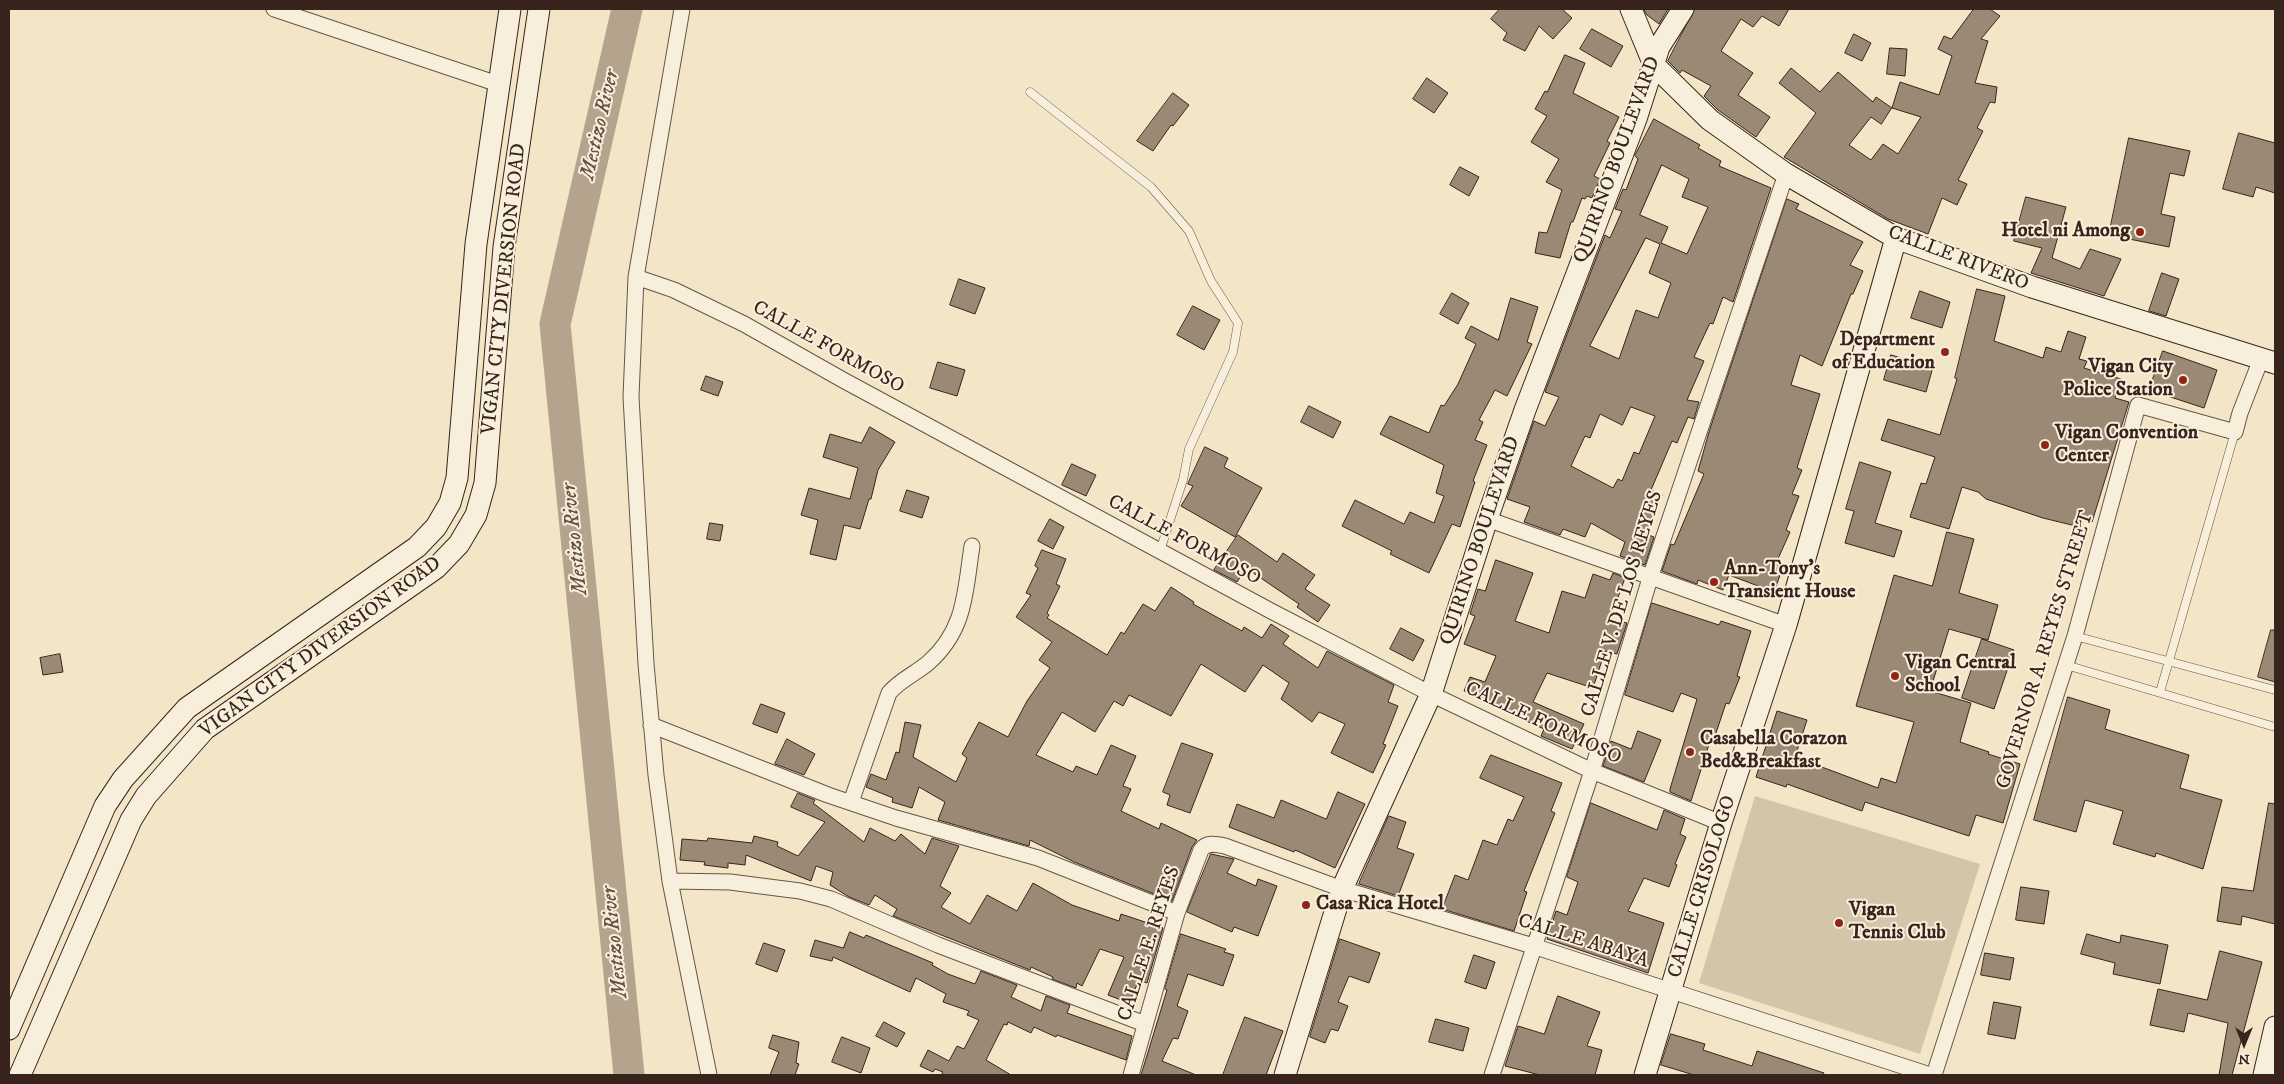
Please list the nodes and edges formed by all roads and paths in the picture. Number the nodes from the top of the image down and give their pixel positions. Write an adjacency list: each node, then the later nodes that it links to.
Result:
1 (274, 9): 8 (street)
2 (510, 9): 8 (main road, VIGAN CITY DIVERSION ROAD)
3 (539, 9): 11 (main road, VIGAN CITY DIVERSION ROAD)
4 (682, 9): 14 (street)
5 (1631, 9): 7 (main road, CALLE RIVERO)
6 (1683, 9): 7 (main road, QUIRINO BOULEVARD)
7 (1654, 65): 12 (main road, CALLE RIVERO); 17 (main road, QUIRINO BOULEVARD)
8 (498, 84): 10 (main road, VIGAN CITY DIVERSION ROAD)
9 (1030, 92): 19 (lane)
10 (495, 114): 11 (main road); 41 (main road, VIGAN CITY DIVERSION ROAD)
11 (522, 117): 42 (main road, VIGAN CITY DIVERSION ROAD)
12 (1786, 174): 13 (main road, CALLE RIVERO); 20 (street, CALLE V. DE LOS REYES)
13 (1896, 238): 15 (main road, CALLE RIVERO); 21 (main road, CALLE CRISOLOGO)
14 (636, 277): 19 (street, CALLE FORMOSO); 28 (street)
15 (2268, 361): 16 (street)
16 (2235, 432): 22 (street, GOVERNOR A. REYES STREET); 23 (lane)
17 (1487, 519): 20 (street); 27 (main road, QUIRINO BOULEVARD)
18 (972, 546): 31 (street)
19 (1160, 551): 27 (street, CALLE FORMOSO)
20 (1652, 575): 21 (street); 30 (street, CALLE V. DE LOS REYES)
21 (1786, 624): 32 (main road, CALLE CRISOLOGO)
22 (2076, 636): 23 (lane); 24 (street, GOVERNOR A. REYES STREET)
23 (2168, 662): 25 (lane); 26 (lane)
24 (2066, 665): 26 (lane); 49 (street, GOVERNOR A. REYES STREET)
25 (2275, 690)
26 (2160, 692): 29 (lane)
27 (1431, 694): 30 (street, CALLE FORMOSO); 35 (main road, QUIRINO BOULEVARD)
28 (651, 725): 31 (street); 34 (street)
29 (2275, 727)
30 (1592, 771): 32 (street, CALLE FORMOSO); 37 (street, CALLE V. DE LOS REYES)
31 (851, 802): 36 (street)
32 (1721, 823): 38 (main road, CALLE CRISOLOGO)
33 (1225, 846): 35 (street, CALLE ABAYA); 36 (street, CALLE E. REYES)
34 (670, 881): 39 (street); 43 (street)
35 (1342, 889): 37 (street, CALLE ABAYA); 45 (main road, QUIRINO BOULEVARD)
36 (1177, 913): 39 (street, CALLE E. REYES)
37 (1533, 946): 38 (street, CALLE ABAYA); 46 (street, CALLE V. DE LOS REYES)
38 (1672, 992): 47 (main road, CALLE CRISOLOGO); 48 (street, CALLE ABAYA)
39 (1145, 1024): 44 (street, CALLE E. REYES)
40 (2275, 1027): 50 (main road)
41 (9, 1029)
42 (20, 1075)
43 (709, 1075)
44 (1130, 1075)
45 (1285, 1075)
46 (1492, 1075)
47 (1645, 1075)
48 (1930, 1075)
49 (1934, 1075)
50 (2264, 1075)

